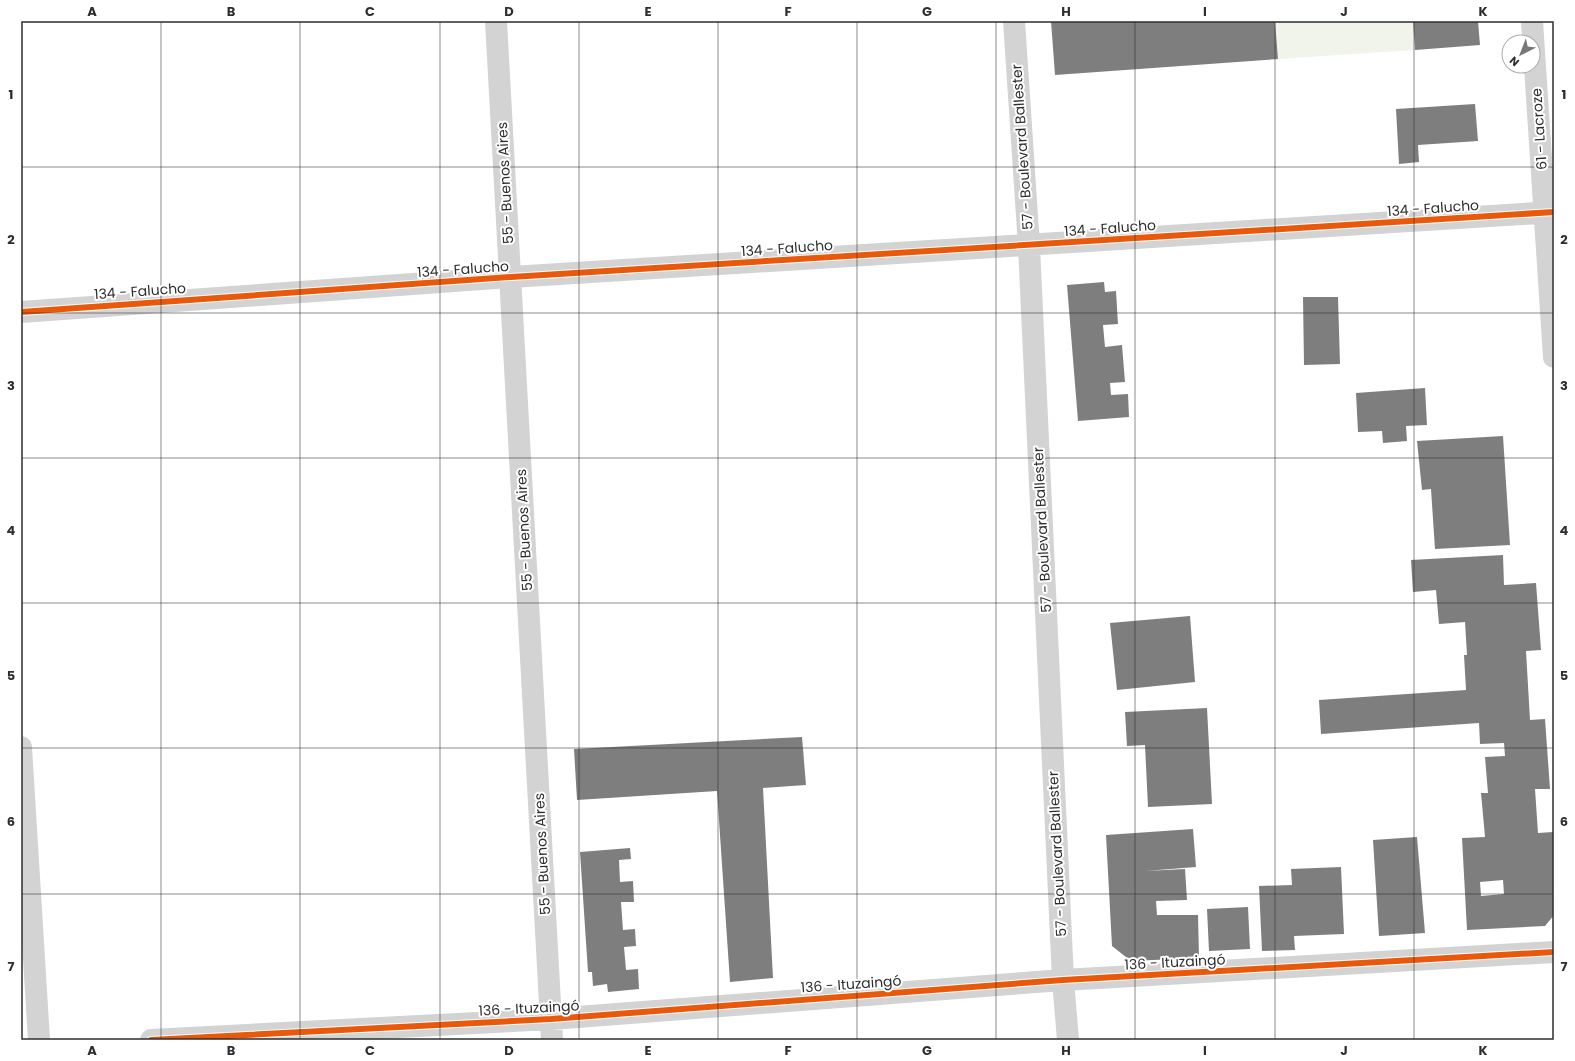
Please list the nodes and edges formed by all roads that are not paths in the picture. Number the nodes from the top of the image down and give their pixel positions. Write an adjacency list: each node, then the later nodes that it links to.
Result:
1 (496, 21): 6 (street, 55 - Buenos Aires)
2 (1014, 21): 5 (street, 57 - Boulevard Ballester)
3 (1532, 21): 4 (street, 61 - Lacroze)
4 (1549, 212): 5 (street, 134 - Falucho); 8 (street, 61 - Lacroze)
5 (1029, 246): 6 (street, 134 - Falucho); 11 (street, 57 - Boulevard Ballester)
6 (511, 277): 7 (street, 134 - Falucho); 12 (street, 55 - Buenos Aires)
7 (21, 312)
8 (1554, 357)
9 (21, 747): 13 (street)
10 (1554, 952): 11 (street, 136 - Ituzaingó)
11 (1063, 980): 12 (street, 136 - Ituzaingó); 15 (street, 57 - Boulevard Ballester)
12 (551, 1030): 14 (street, 136 - Ituzaingó)
13 (39, 1040)
14 (151, 1040)
15 (1068, 1040)

